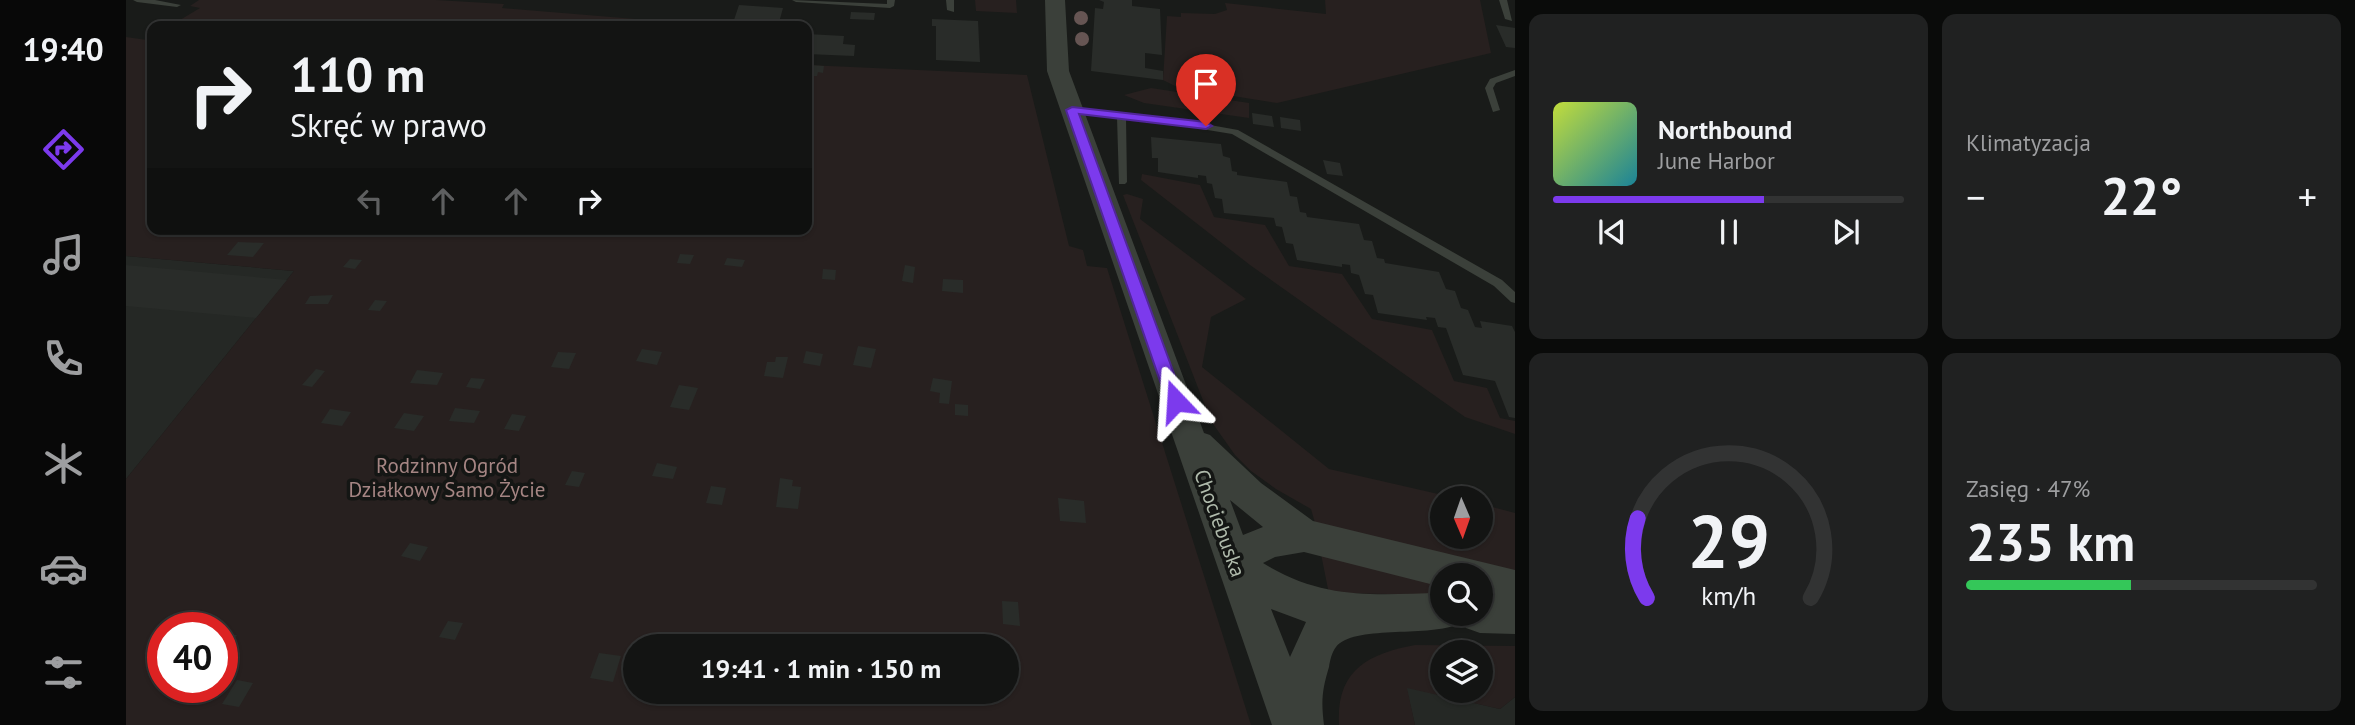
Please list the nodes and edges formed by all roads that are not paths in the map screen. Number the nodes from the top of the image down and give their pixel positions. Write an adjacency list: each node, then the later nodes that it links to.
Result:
1 (137, 0): 7 (lane)
2 (796, 0): 3 (lane)
3 (891, 0)
4 (950, 0): 8 (lane)
5 (1055, 0): 11 (street, Chociebuska)
6 (1503, 0): 9 (lane)
7 (177, 5)
8 (951, 10)
9 (1509, 19)
10 (1515, 73): 12 (lane)
11 (1072, 110): 13 (lane); 16 (street, Chociebuska)
12 (1496, 110)
13 (1121, 115): 14 (lane); 15 (lane)
14 (1122, 182)
15 (1515, 299)
16 (1188, 434): 17 (street); 18 (street, Chociebuska)
17 (1304, 535): 18 (street); 19 (street)
18 (1236, 566): 23 (street); 26 (street, Chociebuska)
19 (1430, 566)
20 (1493, 582): 21 (street)
21 (1515, 588)
22 (1430, 612): 23 (street)
23 (1355, 614): 27 (street)
24 (1493, 614): 25 (street)
25 (1515, 615)
26 (1294, 725)
27 (1302, 725)

